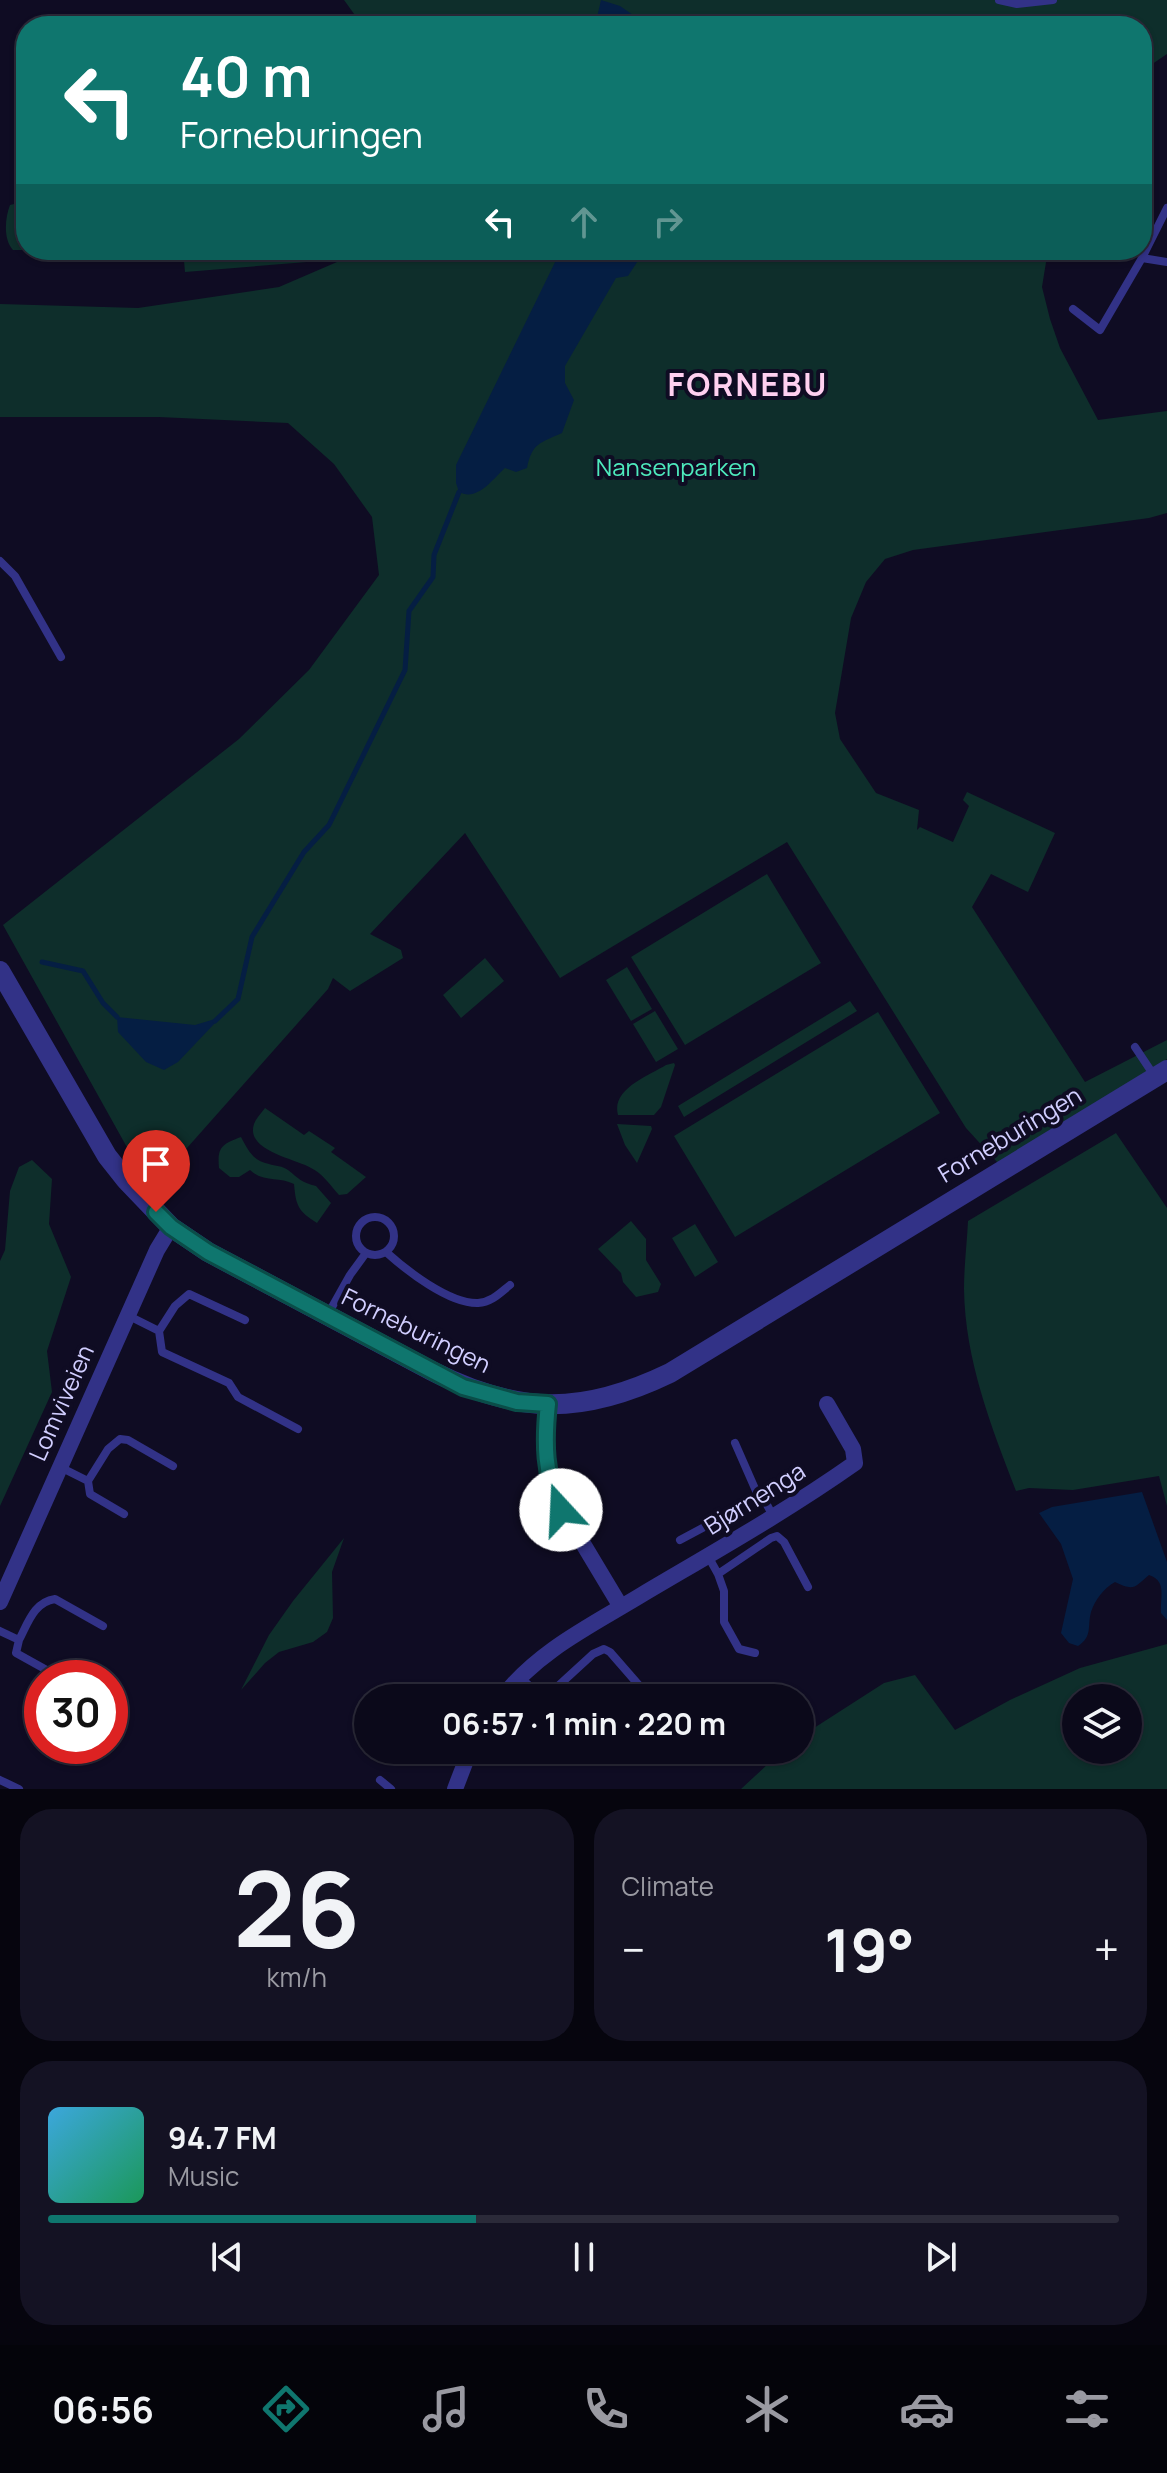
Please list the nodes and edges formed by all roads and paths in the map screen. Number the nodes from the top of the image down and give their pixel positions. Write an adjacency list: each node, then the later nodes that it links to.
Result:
1 (999, 0): 2 (lane)
2 (1053, 0)
3 (1167, 208): 4 (lane)
4 (1152, 238)
5 (1141, 260): 6 (lane)
6 (1073, 309)
7 (0, 561): 8 (lane)
8 (61, 657)
9 (4, 977): 12 (street, Forneburingen)
10 (1135, 1047): 11 (lane)
11 (1161, 1074): 20 (street, Forneburingen)
12 (171, 1227): 16 (street, Lomviveien); 17 (street, Forneburingen)
13 (386, 1252): 14 (lane); 14 (lane); 15 (lane)
14 (366, 1253): 17 (lane)
15 (510, 1285)
16 (128, 1315): 19 (lane); 24 (street, Lomviveien)
17 (327, 1316): 20 (street, Forneburingen)
18 (245, 1320): 19 (lane)
19 (159, 1331): 22 (lane)
20 (548, 1404): 35 (street)
21 (827, 1404): 29 (street, Bjørnenga)
22 (298, 1429)
23 (735, 1443): 27 (lane)
24 (59, 1466): 26 (lane); 34 (street, Lomviveien)
25 (173, 1466): 26 (lane)
26 (88, 1481): 28 (lane)
27 (760, 1500): 29 (lane); 30 (lane)
28 (124, 1514)
29 (773, 1516): 31 (street, Bjørnenga)
30 (680, 1540)
31 (708, 1556): 32 (lane); 35 (street, Bjørnenga)
32 (718, 1574): 33 (lane); 39 (lane)
33 (808, 1587)
34 (0, 1602)
35 (621, 1607): 41 (street, Bjørnenga)
36 (103, 1626): 38 (lane)
37 (0, 1631): 38 (lane)
38 (19, 1640): 40 (lane)
39 (755, 1653)
40 (29, 1660)
41 (520, 1677): 42 (street, Bjørnenga); 43 (lane)
42 (514, 1684)
43 (528, 1684)
44 (559, 1684): 45 (lane)
45 (638, 1684)
46 (465, 1764): 51 (street)
47 (0, 1780): 49 (lane)
48 (380, 1780): 50 (lane)
49 (19, 1789)
50 (391, 1789)
51 (455, 1789)

